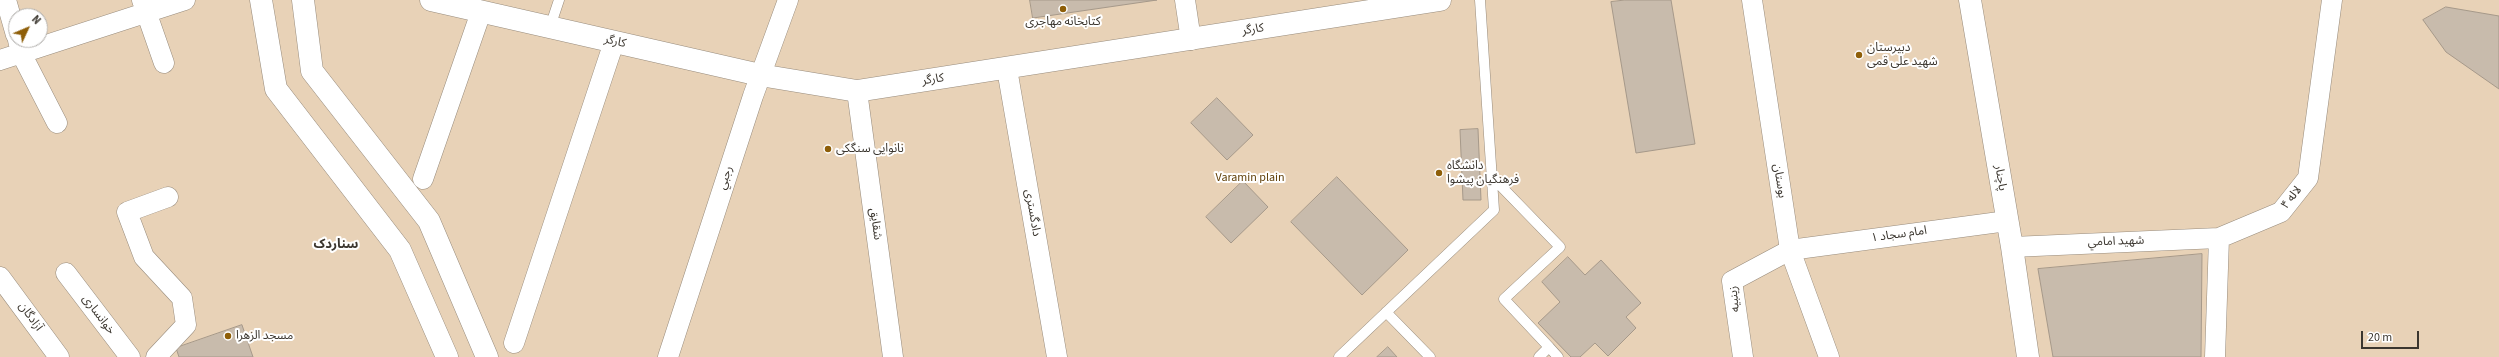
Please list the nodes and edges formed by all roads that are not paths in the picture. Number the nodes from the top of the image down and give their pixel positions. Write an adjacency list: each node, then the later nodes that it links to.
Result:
1 (185, 0): 13 (street)
2 (261, 0): 42 (main road)
3 (303, 0): 43 (main road)
4 (431, 0): 14 (main road, کارگر)
5 (559, 0): 15 (lane)
6 (788, 0): 24 (street, رجبي)
7 (1185, 0): 17 (street)
8 (1440, 0): 17 (main road, کارگر)
9 (1480, 0): 27 (lane)
10 (1752, 0): 33 (street, بوستان)
11 (1970, 0): 30 (main road, پاچنار)
12 (2332, 0): 31 (street, لاله ۴)
13 (144, 6): 16 (street); 22 (street)
14 (483, 6): 15 (main road, کارگر); 28 (street)
15 (550, 28): 18 (main road, کارگر)
16 (48, 34)
17 (1191, 40): 23 (main road, کارگر)
18 (614, 42): 24 (main road, کارگر); 37 (street)
19 (13, 48): 21 (street)
20 (20, 48): 26 (street)
21 (0, 60)
22 (164, 63)
23 (1007, 69): 25 (main road, کارگر); 46 (street, دادگستری)
24 (760, 75): 25 (main road, کارگر); 44 (street, رجبي)
25 (857, 91): 45 (street, شقايق)
26 (57, 123)
27 (1493, 178): 36 (lane); 38 (lane)
28 (423, 179)
29 (168, 197): 41 (street)
30 (2007, 221): 32 (main road, پاچنار); 33 (street, امام سجاد ۱)
31 (2219, 238): 32 (street, شهيد امامي); 54 (street)
32 (2012, 246): 53 (main road, پاچنار)
33 (1790, 250): 51 (street, زينبيه); 52 (street, بوستان)
34 (66, 273): 40 (street, خوانساری)
35 (0, 277): 39 (street, آزادگان)
36 (1386, 312): 47 (lane); 48 (lane)
37 (514, 343)
38 (1549, 348): 49 (lane); 50 (lane)
39 (59, 357)
40 (130, 357)
41 (156, 357)
42 (447, 357)
43 (487, 357)
44 (668, 357)
45 (893, 357)
46 (1058, 357)
47 (1339, 357)
48 (1430, 357)
49 (1539, 357)
50 (1558, 357)
51 (1743, 357)
52 (1829, 357)
53 (2028, 357)
54 (2215, 357)

